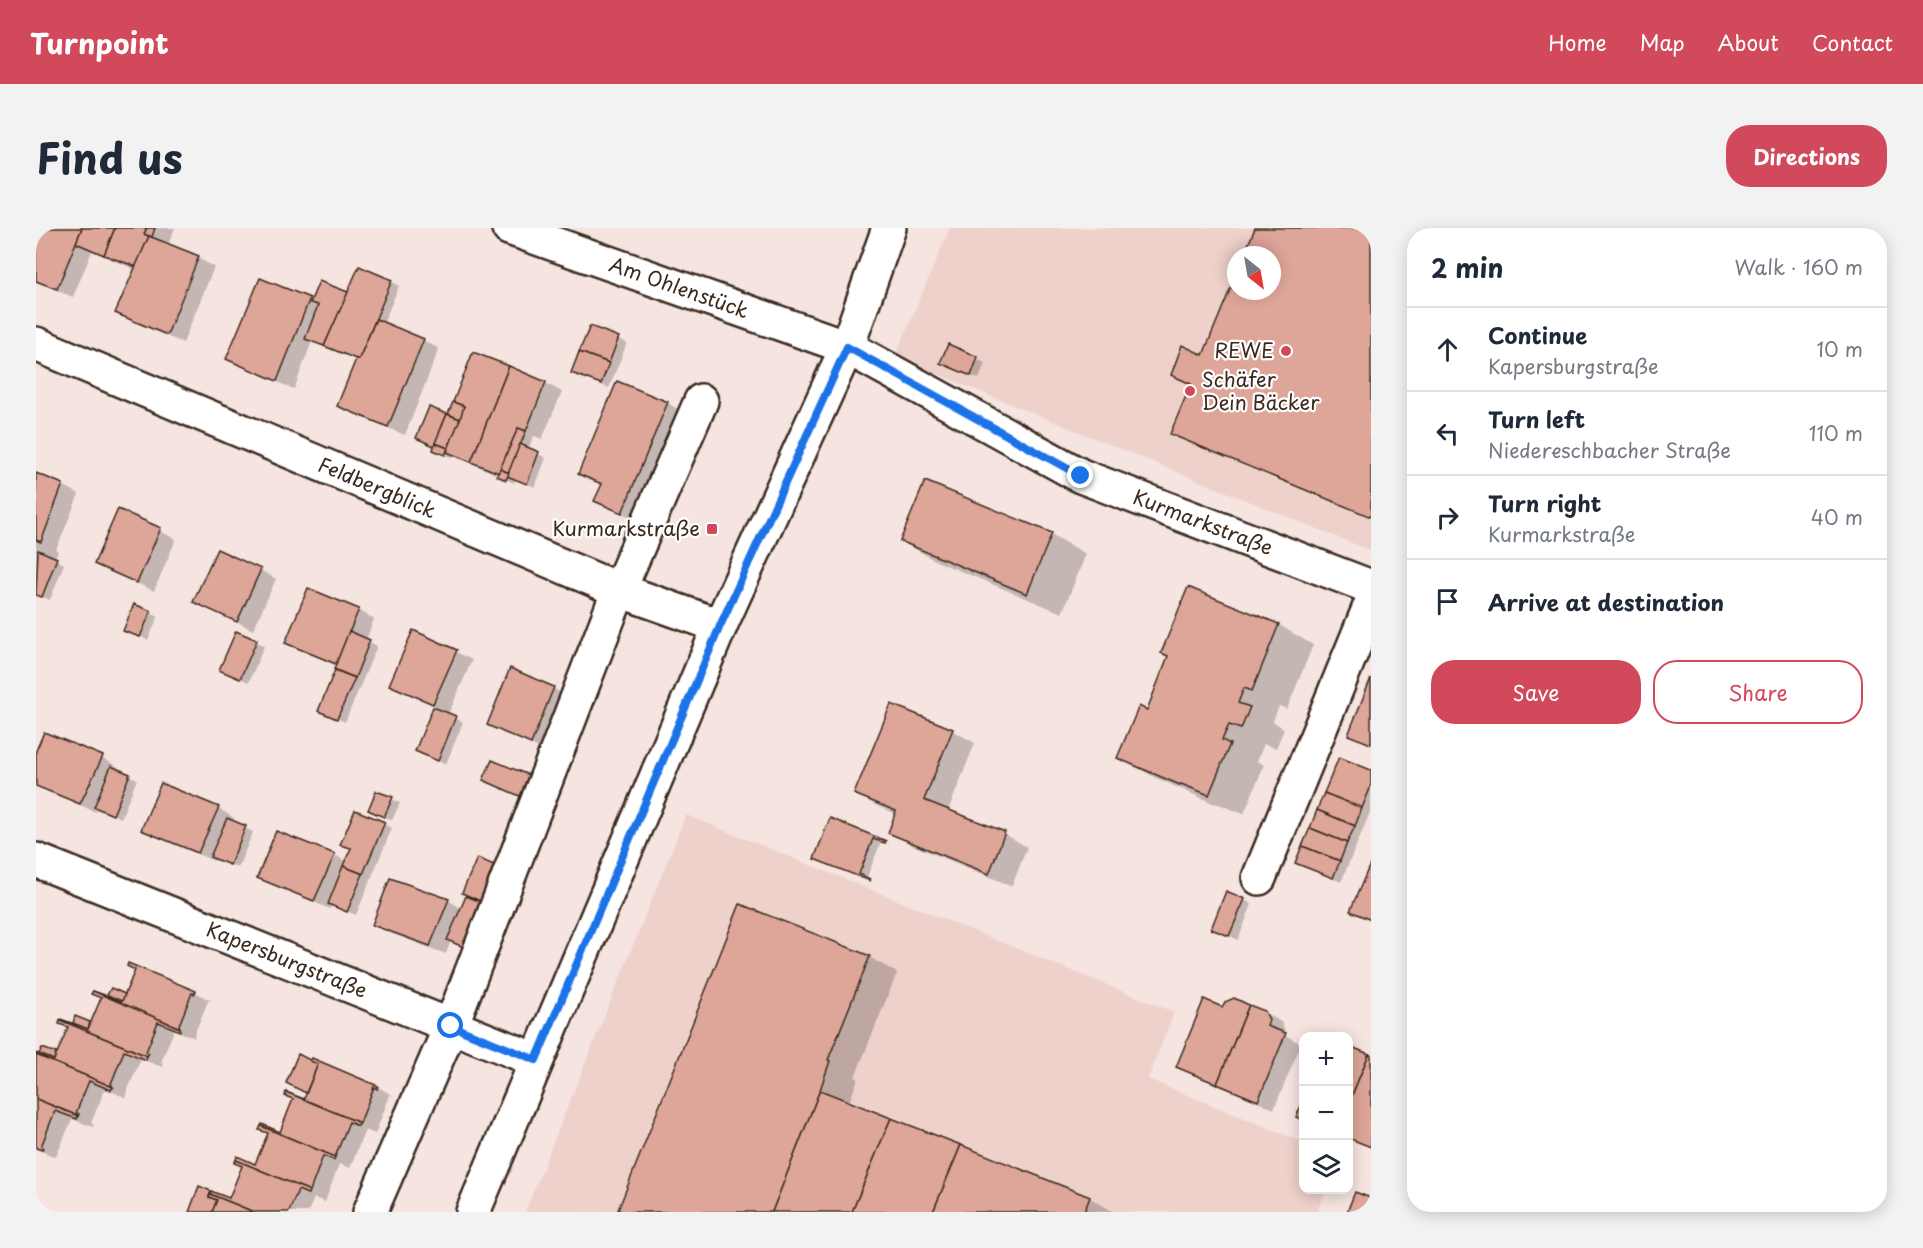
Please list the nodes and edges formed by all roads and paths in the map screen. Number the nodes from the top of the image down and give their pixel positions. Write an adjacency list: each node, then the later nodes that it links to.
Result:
1 (509, 228): 4 (street, Am Ohlenstück)
2 (889, 228): 4 (street)
3 (36, 344): 7 (street, Feldbergblick)
4 (847, 347): 6 (street, Kurmarkstraße); 9 (street)
5 (701, 401): 7 (street)
6 (1371, 587)
7 (619, 590): 9 (street, Feldbergblick); 12 (street)
8 (1371, 604): 11 (street)
9 (720, 626): 13 (street)
10 (36, 860): 12 (street, Kapersburgstraße)
11 (1259, 878)
12 (451, 1026): 13 (street, Kapersburgstraße); 15 (street)
13 (536, 1060): 14 (street)
14 (479, 1210)
15 (370, 1212)

